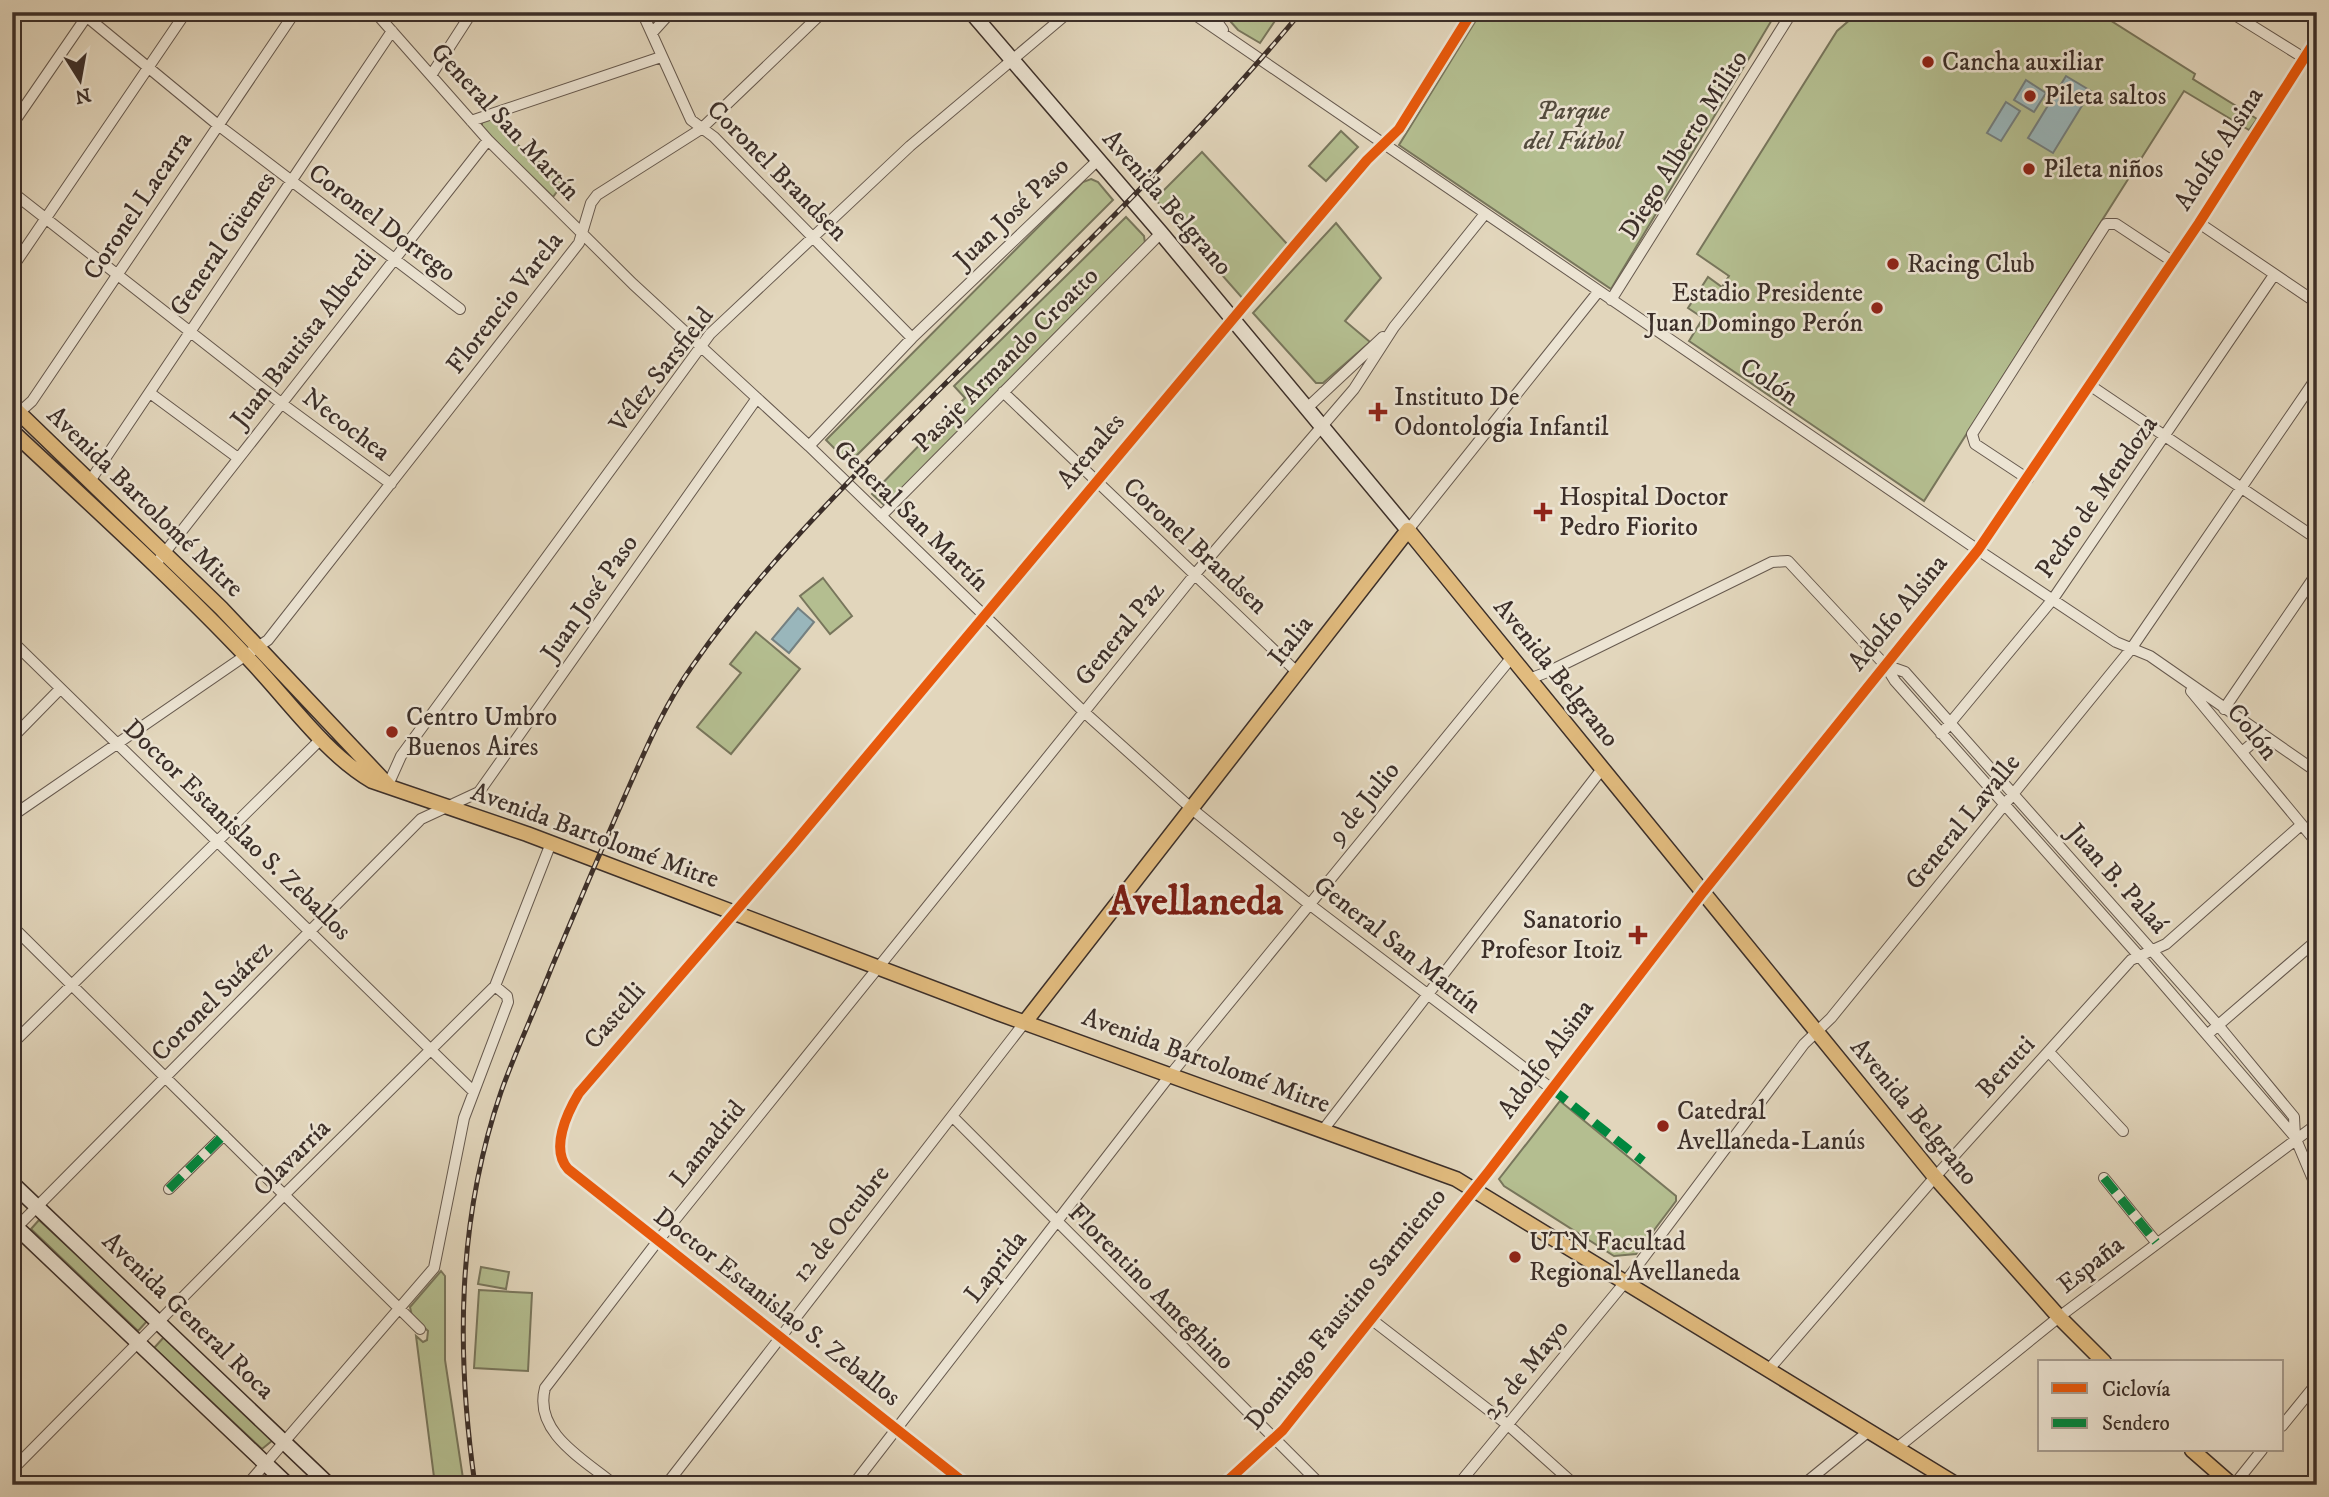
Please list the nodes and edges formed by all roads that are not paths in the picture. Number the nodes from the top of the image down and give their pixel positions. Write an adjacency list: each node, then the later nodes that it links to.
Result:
1 (186, 12): 23 (street)
2 (295, 12): 27 (street, Coronel Lacarra)
3 (375, 12): 16 (street, General San Martín)
4 (472, 12): 24 (street)
5 (642, 12): 17 (street, Coronel Brandsen)
6 (671, 12): 17 (street)
7 (823, 12): 28 (street, Florencio Varela)
8 (971, 12): 22 (main road, Avenida Belgrano)
9 (1069, 12): 22 (street, Vélez Sarsfield)
10 (1191, 12): 19 (street, Colón)
11 (1210, 12): 19 (street, Colón)
12 (1472, 12): 30 (street, Arenales)
13 (1792, 12): 46 (street, Diego Alberto Milito)
14 (2230, 12): 21 (street)
15 (86, 14): 23 (street, Coronel Dorrego); 26 (street)
16 (392, 31): 24 (street, General San Martín); 32 (street, General Güemes)
17 (652, 33): 20 (street, Coronel Brandsen)
18 (2317, 38): 21 (street, Adolfo Alsina)
19 (1233, 41): 30 (street, Colón)
20 (661, 57): 25 (street); 28 (street, Coronel Brandsen)
21 (2304, 58): 36 (street, Adolfo Alsina)
22 (1012, 61): 31 (main road, Avenida Belgrano); 39 (street, Vélez Sarsfield)
23 (148, 67): 27 (street, Coronel Dorrego); 35 (street)
24 (432, 74): 25 (street, General San Martín)
25 (471, 121): 29 (street, General San Martín)
26 (12, 125)
27 (218, 125): 32 (street, Coronel Dorrego); 43 (street, Coronel Lacarra)
28 (701, 129): 38 (street, Florencio Varela); 39 (street, Coronel Brandsen)
29 (488, 140): 38 (street, General San Martín); 40 (street, Juan Bautista Alberdi)
30 (1382, 145): 34 (street, Colón); 49 (street, Arenales)
31 (1098, 160): 37 (main road, Avenida Belgrano); 52 (street, Juan José Paso)
32 (292, 180): 40 (street, Coronel Dorrego); 51 (street, General Güemes)
33 (12, 192): 35 (street, Necochea)
34 (1484, 215): 45 (street, Colón); 50 (street, General Paz)
35 (47, 217): 42 (street); 43 (street, Necochea)
36 (2199, 222): 41 (street, Adolfo Alsina); 44 (street)
37 (1161, 233): 49 (main road, Avenida Belgrano); 56 (street, Pasaje Armando Croatto)
38 (583, 234): 53 (street, General San Martín); 70 (street, Florencio Varela)
39 (814, 237): 52 (street, Coronel Brandsen); 53 (street, Vélez Sarsfield)
40 (393, 259): 48 (street, Coronel Dorrego); 59 (street, Juan Bautista Alberdi)
41 (2172, 261): 55 (street, Adolfo Alsina); 67 (street)
42 (12, 268)
43 (117, 274): 51 (street, Necochea); 61 (street, Coronel Lacarra)
44 (2274, 275): 47 (street); 64 (street, Pedro de Mendoza)
45 (1598, 292): 46 (street, Colón); 73 (street, Italia)
46 (1611, 300): 75 (street, Colón)
47 (2317, 303)
48 (460, 309)
49 (1234, 320): 60 (main road, Avenida Belgrano); 68 (street, Arenales)
50 (1394, 327): 60 (street, General Paz); 62 (street, General Paz)
51 (189, 331): 57 (street, General Güemes); 59 (street, Necochea)
52 (912, 338): 65 (street, Juan José Paso)
53 (701, 348): 58 (street, General San Martín); 101 (street, Vélez Sarsfield)
54 (2317, 377): 71 (street, General Lavalle)
55 (2091, 386): 64 (street); 67 (street, Adolfo Alsina)
56 (1003, 391): 68 (street, Coronel Brandsen); 72 (street, Pasaje Armando Croatto)
57 (150, 393): 66 (street); 69 (street, General Güemes)
58 (757, 398): 65 (street, General San Martín); 104 (street, Juan José Paso)
59 (281, 403): 66 (street, Juan Bautista Alberdi); 70 (street, Necochea)
60 (1307, 409): 62 (main road, Avenida Belgrano)
61 (15, 412): 69 (main road, Avenida Bartolomé Mitre)
62 (1320, 425): 73 (main road, Avenida Belgrano); 77 (street, General Paz)
63 (12, 431): 76 (main road, Avenida Bartolomé Mitre)
64 (2164, 437): 71 (street); 79 (street, Pedro de Mendoza)
65 (809, 446): 72 (street, General San Martín)
66 (237, 458): 76 (street, Juan Bautista Alberdi)
67 (2028, 479): 75 (street, Adolfo Alsina)
68 (1095, 480): 77 (street, Coronel Brandsen); 80 (street, Arenales)
69 (90, 481): 76 (main road, Avenida Bartolomé Mitre)
70 (391, 484): 83 (street, Florencio Varela)
71 (2240, 489): 74 (street); 82 (street, General Lavalle)
72 (881, 516): 80 (street, General San Martín)
73 (1408, 530): 84 (main road, Avenida Belgrano); 86 (main road, Italia)
74 (2317, 539)
75 (1978, 550): 79 (street, Colón); 85 (street, Adolfo Alsina)
76 (159, 559): 83 (main road, Avenida Bartolomé Mitre)
77 (1196, 573): 86 (street, Coronel Brandsen); 91 (street, General Paz)
78 (2317, 573): 90 (street)
79 (2053, 599): 82 (street, Colón); 92 (street, Pedro de Mendoza)
80 (984, 616): 91 (street, General San Martín); 113 (street, Arenales)
81 (12, 641): 89 (street, Doctor Estanislao S. Zeballos)
82 (2131, 649): 88 (street, Colón); 102 (street, General Lavalle)
83 (253, 653): 96 (main road, Avenida Bartolomé Mitre); 97 (street, Florencio Varela); 101 (main road, Avenida Bartolomé Mitre)
84 (1511, 657): 87 (main road, Avenida Belgrano); 112 (street, 9 de Julio)
85 (1885, 665): 87 (street, Juan B. Palaá); 92 (street, Juan B. Palaá); 93 (street, Juan B. Palaá); 111 (street, Adolfo Alsina)
86 (1298, 673): 105 (main road, Italia)
87 (1529, 678): 99 (main road, Avenida Belgrano)
88 (2182, 679): 90 (street, Colón); 98 (street, Colón)
89 (60, 689): 95 (street); 97 (street, Doctor Estanislao S. Zeballos)
90 (2224, 709): 94 (street, Colón)
91 (1084, 712): 105 (street, General San Martín); 119 (street, General Paz)
92 (1952, 723): 93 (street, Pedro de Mendoza); 102 (street, Juan B. Palaá)
93 (1941, 734): 103 (street, Juan B. Palaá)
94 (2262, 735): 98 (street); 100 (street, Colón)
95 (12, 738)
96 (322, 738): 101 (main road, Avenida Bartolomé Mitre); 108 (street)
97 (118, 743): 106 (street, Florencio Varela); 108 (street, Doctor Estanislao S. Zeballos)
98 (2242, 752): 107 (street, Colón)
99 (1602, 769): 111 (main road, Avenida Belgrano); 122 (street)
100 (2317, 772)
101 (388, 785): 104 (main road, Avenida Bartolomé Mitre)
102 (2014, 794): 103 (street, General Lavalle); 117 (street, Juan B. Palaá)
103 (2004, 805): 118 (street, Juan B. Palaá); 125 (street, General Lavalle)
104 (445, 806): 109 (main road, Avenida Bartolomé Mitre); 115 (street, Coronel Suárez)
105 (1192, 810): 112 (street, General San Martín); 123 (main road, Italia)
106 (12, 816)
107 (2301, 825): 110 (street, Colón); 117 (street, Berutti)
108 (217, 840): 115 (street, Doctor Estanislao S. Zeballos); 120 (street)
109 (551, 843): 113 (main road, Avenida Bartolomé Mitre); 121 (street, Olavarría)
110 (2317, 843)
111 (1703, 891): 125 (main road, Avenida Belgrano); 132 (street, Adolfo Alsina)
112 (1308, 904): 122 (street, General San Martín); 130 (street, 9 de Julio)
113 (733, 913): 119 (main road, Avenida Bartolomé Mitre); 140 (street, Castelli)
114 (12, 926): 120 (street)
115 (312, 931): 128 (street, Doctor Estanislao S. Zeballos); 131 (street, Coronel Suárez)
116 (2317, 940): 124 (street)
117 (2154, 952): 118 (street, Berutti); 124 (street, Juan B. Palaá)
118 (2139, 956): 126 (street, Juan B. Palaá); 129 (street, Berutti)
119 (878, 968): 123 (main road, Avenida Bartolomé Mitre); 151 (street, Lamadrid)
120 (72, 984): 127 (street); 131 (street)
121 (495, 986): 128 (street, Olavarría); 133 (street)
122 (1428, 997): 132 (street, General San Martín); 136 (street)
123 (1024, 1023): 130 (main road, Avenida Bartolomé Mitre); 134 (street, 12 de Octubre)
124 (2218, 1025): 126 (street); 139 (street, Juan B. Palaá)
125 (1817, 1032): 141 (main road, Avenida Belgrano); 153 (street, General Lavalle)
126 (2208, 1034): 139 (street, Juan B. Palaá)
127 (12, 1044)
128 (431, 1050): 133 (street, Doctor Estanislao S. Zeballos); 147 (street, Olavarría)
129 (2049, 1052): 137 (street); 141 (street, Berutti)
130 (1171, 1074): 136 (main road, Avenida Bartolomé Mitre); 149 (street, Laprida)
131 (166, 1077): 138 (street); 148 (street, Coronel Suárez)
132 (1552, 1088): 144 (street, Adolfo Alsina)
133 (474, 1091): 154 (street)
134 (953, 1117): 149 (street, Florentino Ameghino); 159 (street, 12 de Octubre)
135 (2317, 1124): 139 (street, España)
136 (1323, 1130): 144 (main road, Avenida Bartolomé Mitre)
137 (2123, 1131)
138 (224, 1135): 145 (street); 147 (street)
139 (2295, 1137): 146 (street, Juan B. Palaá); 152 (street, España)
140 (561, 1161): 151 (street, Doctor Estanislao S. Zeballos)
141 (1935, 1177): 155 (main road, Avenida Belgrano); 162 (street, Berutti)
142 (2104, 1178): 152 (street)
143 (12, 1183): 148 (main road, Avenida General Roca)
144 (1474, 1188): 153 (main road, Avenida Bartolomé Mitre); 156 (street, Domingo Faustino Sarmiento)
145 (169, 1189)
146 (2317, 1189)
147 (284, 1195): 154 (street); 157 (street, Olavarría)
148 (36, 1206): 150 (street, Coronel Suárez); 157 (main road, Avenida General Roca)
149 (1057, 1223): 166 (street, Laprida); 168 (street, Florentino Ameghino)
150 (14, 1227): 160 (main road, Avenida General Roca)
151 (656, 1242): 159 (street, Doctor Estanislao S. Zeballos); 178 (street, Lamadrid)
152 (2156, 1242): 155 (street, España)
153 (1626, 1281): 162 (main road, Avenida Bartolomé Mitre); 165 (street, 25 de Mayo)
154 (398, 1307): 158 (street); 169 (street)
155 (2059, 1317): 161 (main road, Avenida Belgrano); 170 (street, España)
156 (1371, 1319): 165 (street); 168 (street, Domingo Faustino Sarmiento)
157 (159, 1322): 160 (street, Olavarría); 169 (main road, Avenida General Roca)
158 (420, 1329)
159 (779, 1337): 166 (street, Doctor Estanislao S. Zeballos); 179 (street, 12 de Octubre)
160 (139, 1344): 173 (main road, Avenida General Roca); 174 (street, Olavarría)
161 (2102, 1360)
162 (1770, 1368): 167 (main road, Avenida Bartolomé Mitre)
163 (2317, 1383): 164 (street)
164 (2284, 1424)
165 (1508, 1425): 184 (street, 25 de Mayo); 185 (street)
166 (897, 1429): 180 (street, Laprida); 181 (street, Doctor Estanislao S. Zeballos)
167 (1869, 1431): 170 (main road, Avenida Bartolomé Mitre); 186 (street)
168 (1274, 1440): 182 (street, Domingo Faustino Sarmiento); 183 (street, Florentino Ameghino)
169 (285, 1442): 173 (street); 177 (main road, Avenida General Roca)
170 (1897, 1448): 187 (main road, Avenida Bartolomé Mitre)
171 (2194, 1452): 188 (main road)
172 (2260, 1452): 188 (street)
173 (265, 1463): 175 (street); 176 (main road, Avenida General Roca)
174 (12, 1470)
175 (247, 1485)
176 (288, 1485)
177 (329, 1485)
178 (615, 1485)
179 (666, 1485)
180 (853, 1485)
181 (967, 1485)
182 (1223, 1485)
183 (1321, 1485)
184 (1458, 1485)
185 (1576, 1485)
186 (1802, 1485)
187 (1958, 1485)
188 (2233, 1485)

